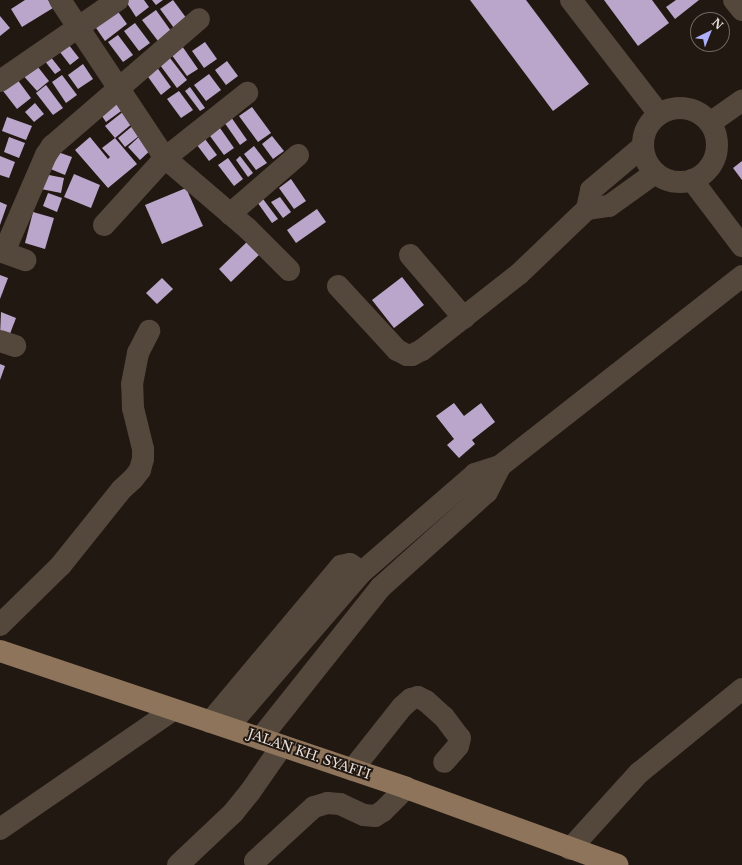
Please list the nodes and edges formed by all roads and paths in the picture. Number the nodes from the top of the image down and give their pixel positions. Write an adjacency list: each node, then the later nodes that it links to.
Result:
1 (60, 0): 7 (street)
2 (118, 0): 7 (street)
3 (571, 0): 12 (street)
4 (734, 0): 5 (street)
5 (742, 10)
6 (199, 19): 9 (street)
7 (78, 28): 8 (street); 9 (street)
8 (0, 81)
9 (119, 88): 16 (street); 24 (street)
10 (247, 92): 16 (street)
11 (742, 101): 13 (street)
12 (659, 114): 13 (street); 14 (street)
13 (710, 123): 18 (street)
14 (642, 147): 17 (street); 19 (street)
15 (298, 155): 20 (street)
16 (165, 158): 20 (street); 21 (street)
17 (655, 173): 18 (street); 19 (street)
18 (697, 177): 22 (street); 23 (street)
19 (587, 209): 30 (street)
20 (230, 214): 27 (street)
21 (104, 225)
22 (742, 227)
23 (742, 246)
24 (2, 251): 26 (street)
25 (410, 255): 30 (street)
26 (25, 260)
27 (289, 270)
28 (742, 276): 32 (street)
29 (338, 286): 30 (street)
30 (464, 318)
31 (149, 331): 35 (street)
32 (500, 466): 33 (street); 34 (street)
33 (437, 506): 34 (street); 39 (street)
34 (452, 523): 40 (street)
35 (0, 625)
36 (0, 651): 38 (main road, JALAN KH. SYAFI'I)
37 (742, 689): 46 (street)
38 (173, 710): 39 (main road, JALAN KH. SYAFI'I); 45 (street)
39 (219, 725): 40 (main road, JALAN KH. SYAFI'I)
40 (260, 739): 41 (main road, JALAN KH. SYAFI'I)
41 (282, 746): 43 (main road, JALAN KH. SYAFI'I); 48 (street)
42 (444, 762): 43 (street)
43 (352, 770): 44 (main road, JALAN KH. SYAFI'I)
44 (406, 788): 46 (main road, JALAN KH. SYAFI'I); 47 (street)
45 (0, 829)
46 (570, 849): 49 (main road, JALAN KH. SYAFI'I)
47 (255, 861)
48 (178, 865)
49 (617, 865)

